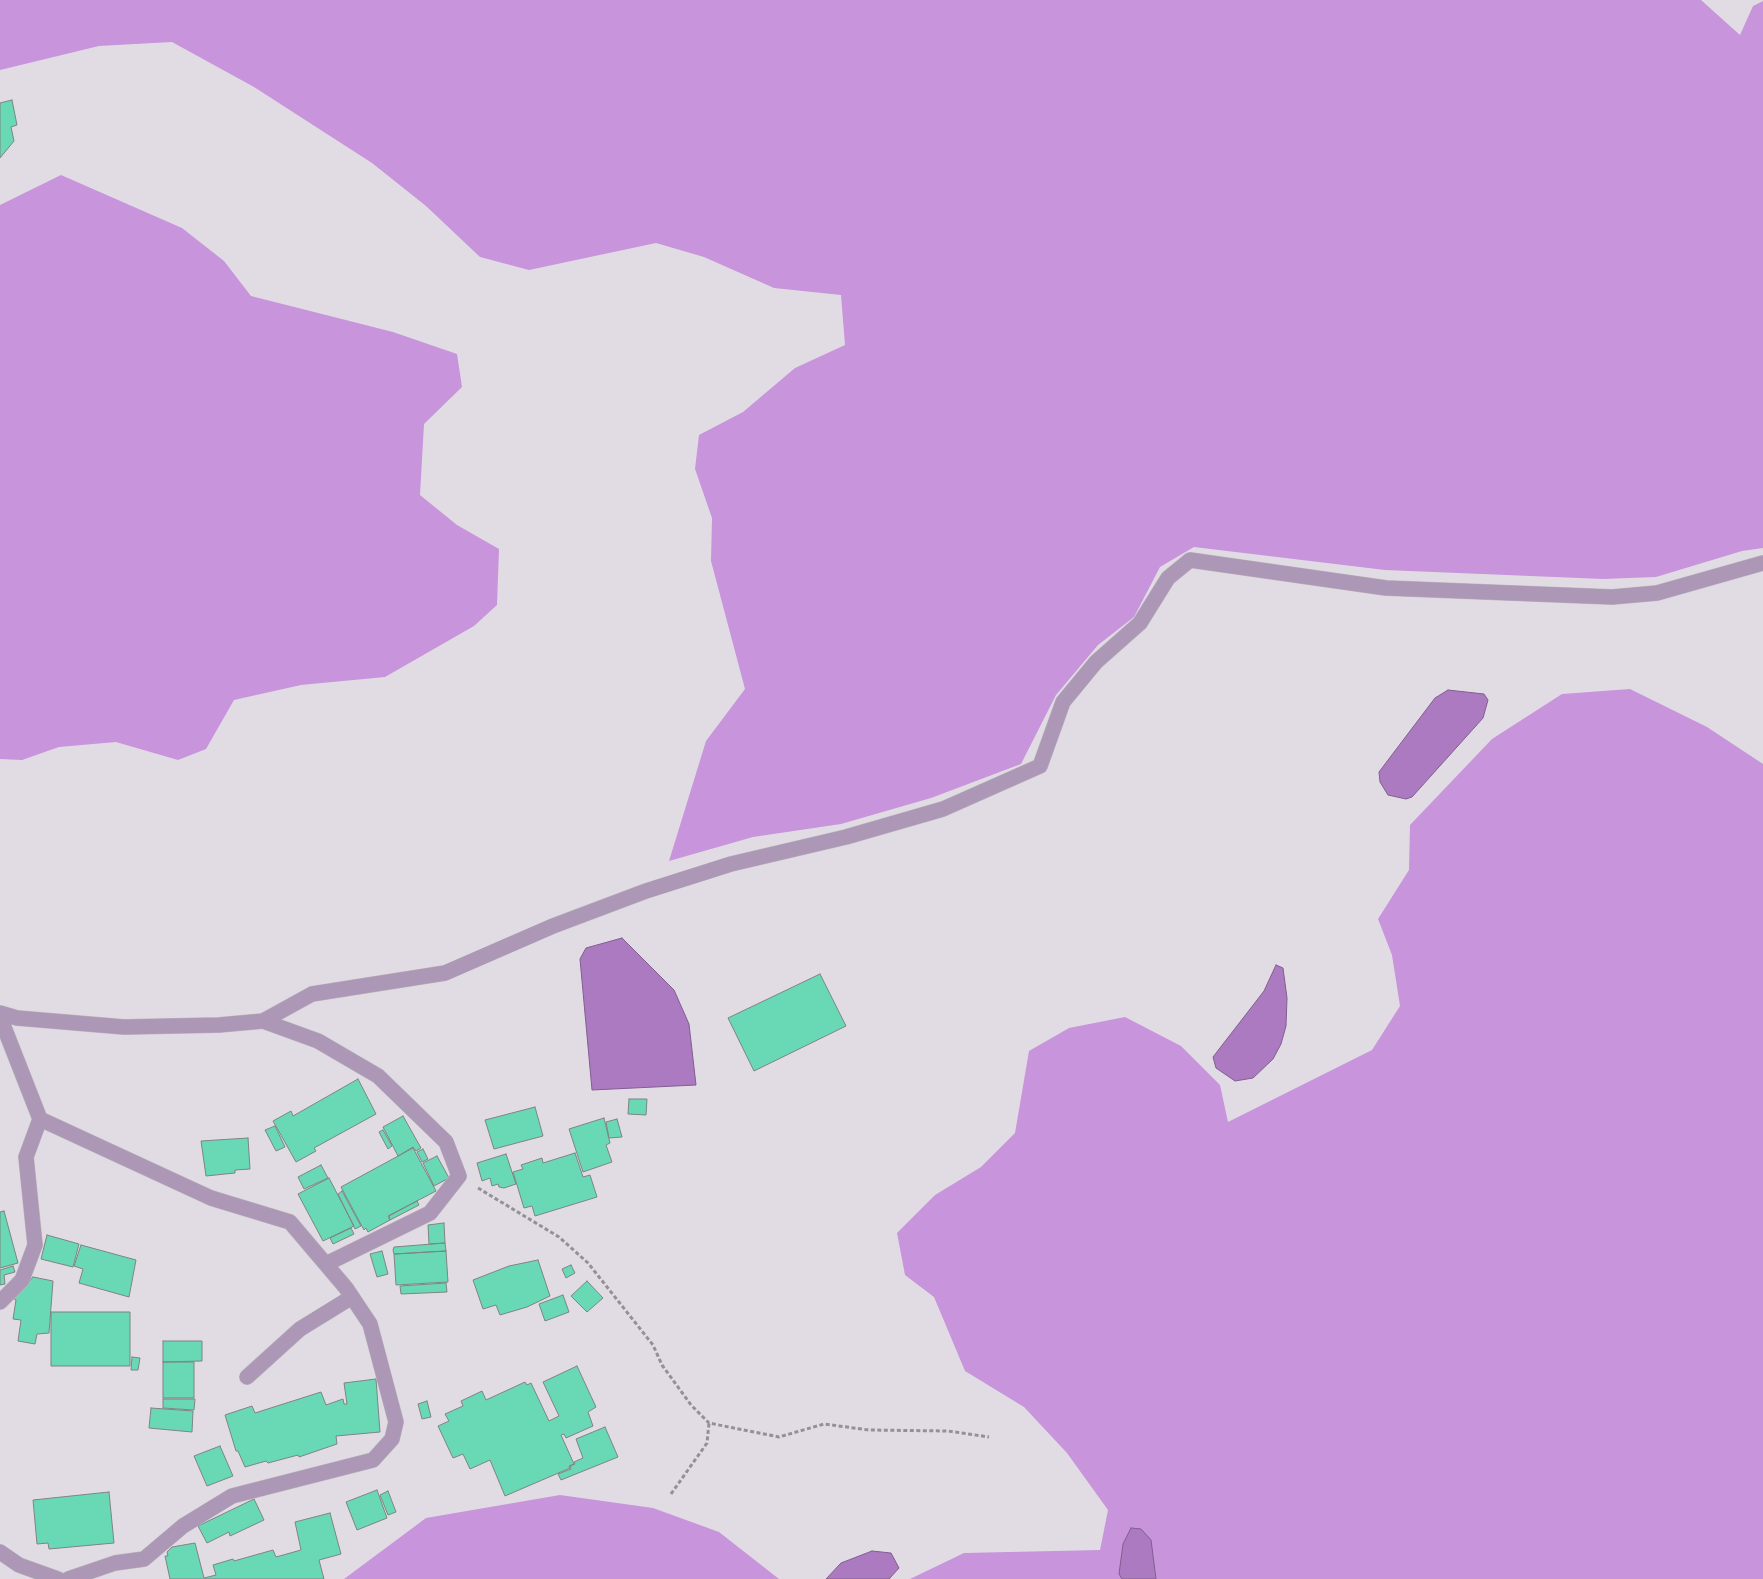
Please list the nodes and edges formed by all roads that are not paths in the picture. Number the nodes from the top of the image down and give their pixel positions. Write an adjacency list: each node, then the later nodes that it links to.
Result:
1 (1763, 563): 3 (street)
2 (0, 1015): 3 (street); 4 (street)
3 (262, 1021): 5 (street)
4 (40, 1119): 5 (street); 7 (street)
5 (326, 1264): 6 (street)
6 (352, 1297): 8 (street); 11 (street)
7 (0, 1302)
8 (247, 1377)
9 (0, 1552): 10 (street)
10 (58, 1579)
11 (68, 1579)

